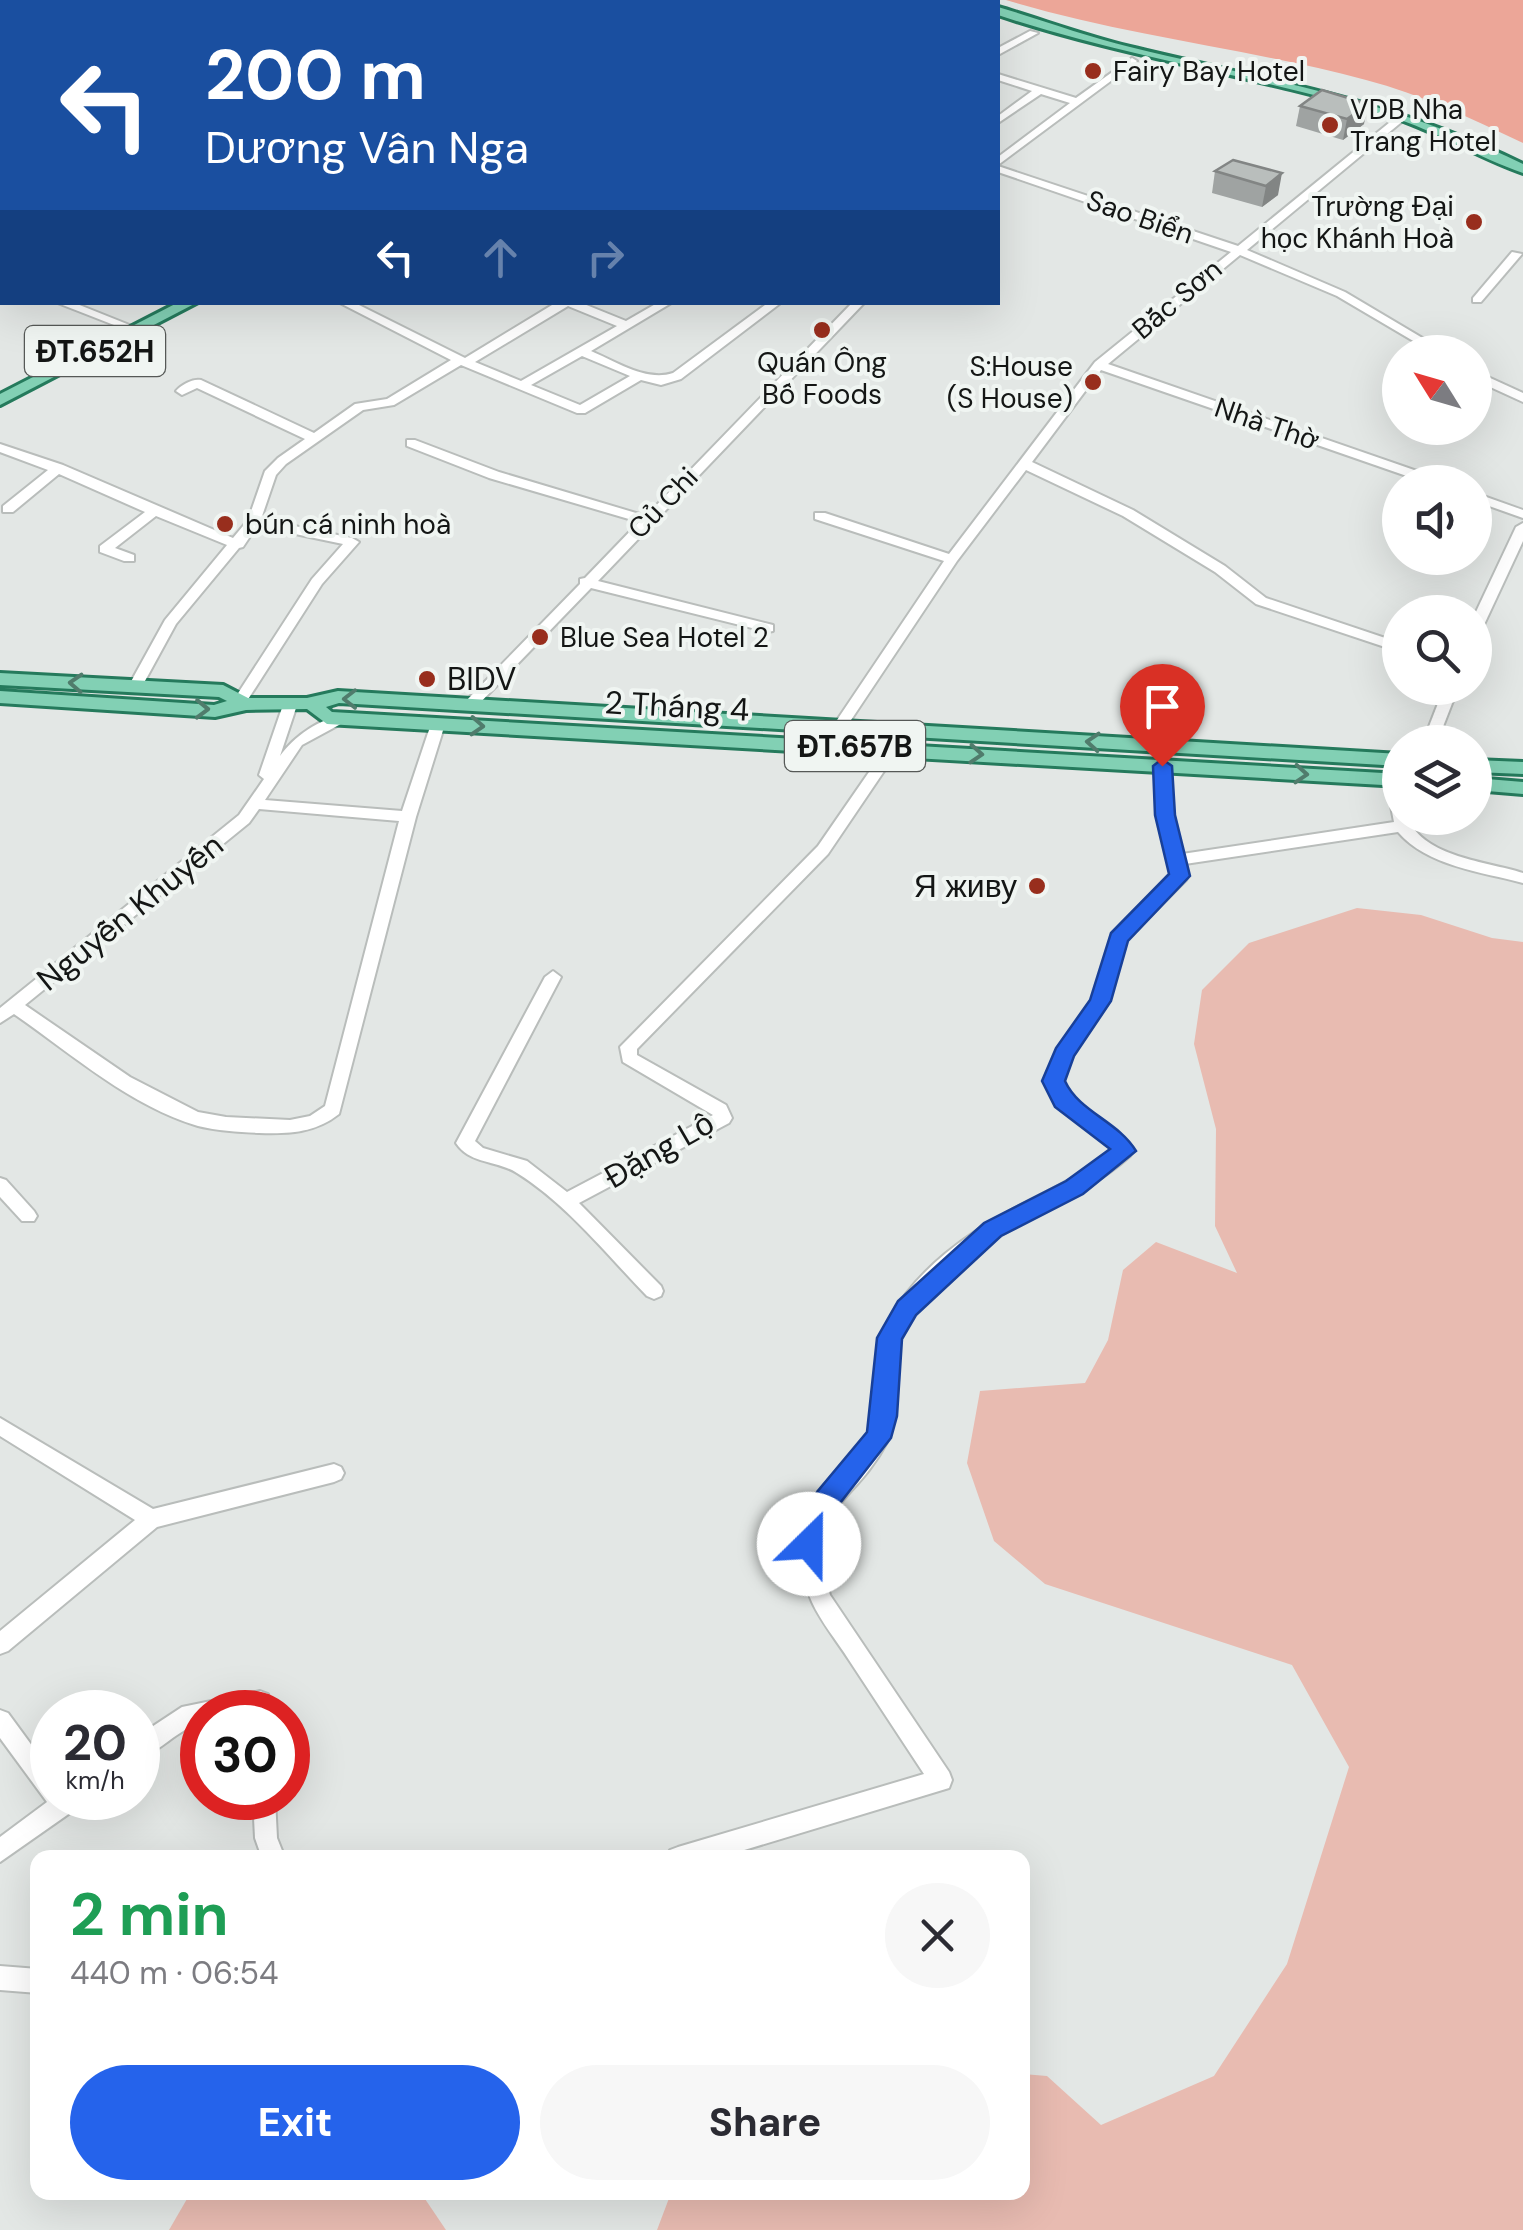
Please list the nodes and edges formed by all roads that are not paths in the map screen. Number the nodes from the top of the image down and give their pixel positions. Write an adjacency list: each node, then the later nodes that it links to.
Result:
1 (1000, 12): 5 (main road)
2 (1000, 23): 3 (main road)
3 (1033, 33): 4 (street); 5 (main road)
4 (1000, 51)
5 (1136, 58): 8 (street); 9 (main road)
6 (1000, 78): 7 (street)
7 (1040, 90): 8 (street); 10 (street)
8 (1077, 102): 11 (street)
9 (1402, 117): 13 (main road); 14 (main road); 15 (street, Bắc Sơn)
10 (1000, 119)
11 (1000, 164)
12 (1000, 167): 15 (street, Sao Biển)
13 (1523, 169)
14 (1523, 179)
15 (1236, 251): 28 (street, Sao Biển); 31 (street, Bắc Sơn)
16 (1516, 254): 17 (street)
17 (1477, 300)
18 (68, 305): 27 (street)
19 (185, 305): 27 (main road, ĐT.652H)
20 (349, 305): 30 (street)
21 (562, 305): 30 (street)
22 (574, 305): 26 (street)
23 (663, 305): 26 (street)
24 (773, 305): 32 (street)
25 (857, 305): 49 (street, Củ Chi)
26 (627, 326): 29 (street)
27 (136, 330): 37 (main road, ĐT.652H)
28 (1411, 335)
29 (580, 351): 32 (street); 34 (street)
30 (463, 361): 34 (street); 38 (street)
31 (1099, 364): 41 (street, Bắc Sơn); 42 (street, Nhà Thờ)
32 (640, 376): 34 (street)
33 (1492, 383): 36 (street)
34 (520, 386)
35 (182, 391): 38 (street)
36 (1523, 398)
37 (0, 400)
38 (316, 439): 50 (street)
39 (411, 443): 49 (street)
40 (0, 448): 43 (street)
41 (1027, 465): 54 (street, Bắc Sơn); 58 (street)
42 (1386, 465)
43 (59, 468): 45 (street); 46 (street)
44 (1492, 503): 47 (street)
45 (8, 509)
46 (152, 512): 52 (street); 53 (street)
47 (1523, 514)
48 (820, 516): 54 (street)
49 (646, 520): 55 (street, Củ Chi)
50 (254, 521): 52 (street); 62 (street)
51 (1523, 527): 56 (street)
52 (238, 544): 60 (street)
53 (129, 558)
54 (952, 559): 68 (street, Bắc Sơn)
55 (586, 582): 57 (street); 65 (street, Củ Chi)
56 (1491, 595)
57 (768, 628)
58 (1382, 642)
59 (0, 679): 60 (main road, 2 Tháng 4 / ĐT.657B, one-way to 59)
60 (135, 687): 62 (main road, 2 Tháng 4 / ĐT.657B)
61 (0, 698): 62 (main road, 2 Tháng 4 / ĐT.657B, one-way to 62)
62 (240, 702): 63 (main road, 2 Tháng 4 / ĐT.657B)
63 (290, 705): 64 (main road, 2 Tháng 4 / ĐT.657B); 78 (street, Nguyễn Khuyến)
64 (314, 706): 65 (main road, 2 Tháng 4 / ĐT.657B, one-way to 64); 66 (main road, 2 Tháng 4 / ĐT.657B)
65 (469, 706): 68 (main road, 2 Tháng 4 / ĐT.657B)
66 (343, 719): 67 (main road, 2 Tháng 4 / ĐT.657B); 78 (street, Nguyễn Khuyến)
67 (438, 724): 69 (main road, 2 Tháng 4 / ĐT.657B, one-way to 69); 79 (street)
68 (840, 726): 69 (main road); 74 (main road, 2 Tháng 4 / ĐT.657B, one-way to 68)
69 (828, 744): 70 (main road, 2 Tháng 4 / ĐT.657B)
70 (892, 749): 71 (main road, 2 Tháng 4 / ĐT.657B, one-way to 71); 87 (street, Đặng Lộ)
71 (1162, 766): 75 (main road, 2 Tháng 4 / ĐT.657B, one-way to 75); 82 (street)
72 (1492, 767): 73 (main road)
73 (1523, 768)
74 (1382, 773)
75 (1382, 773)
76 (1492, 785): 77 (main road)
77 (1523, 788)
78 (257, 804): 79 (street); 85 (street, Nguyễn Khuyến)
79 (408, 816): 85 (street)
80 (1382, 823): 82 (street)
81 (1408, 835): 83 (street)
82 (1179, 860): 100 (street)
83 (1523, 878)
84 (553, 977): 87 (street, Đặng Lộ)
85 (7, 1012)
86 (0, 1185): 88 (street)
87 (566, 1201): 89 (street)
88 (28, 1216)
89 (654, 1291)
90 (0, 1426): 92 (street)
91 (334, 1474): 92 (street)
92 (151, 1519): 93 (street)
93 (0, 1644)
94 (0, 1720): 95 (street)
95 (30, 1758)
96 (35, 1820): 98 (street)
97 (265, 1820): 99 (street)
98 (0, 1850)
99 (271, 1850)
100 (705, 1850)
101 (0, 1978): 102 (street)
102 (30, 1980)

